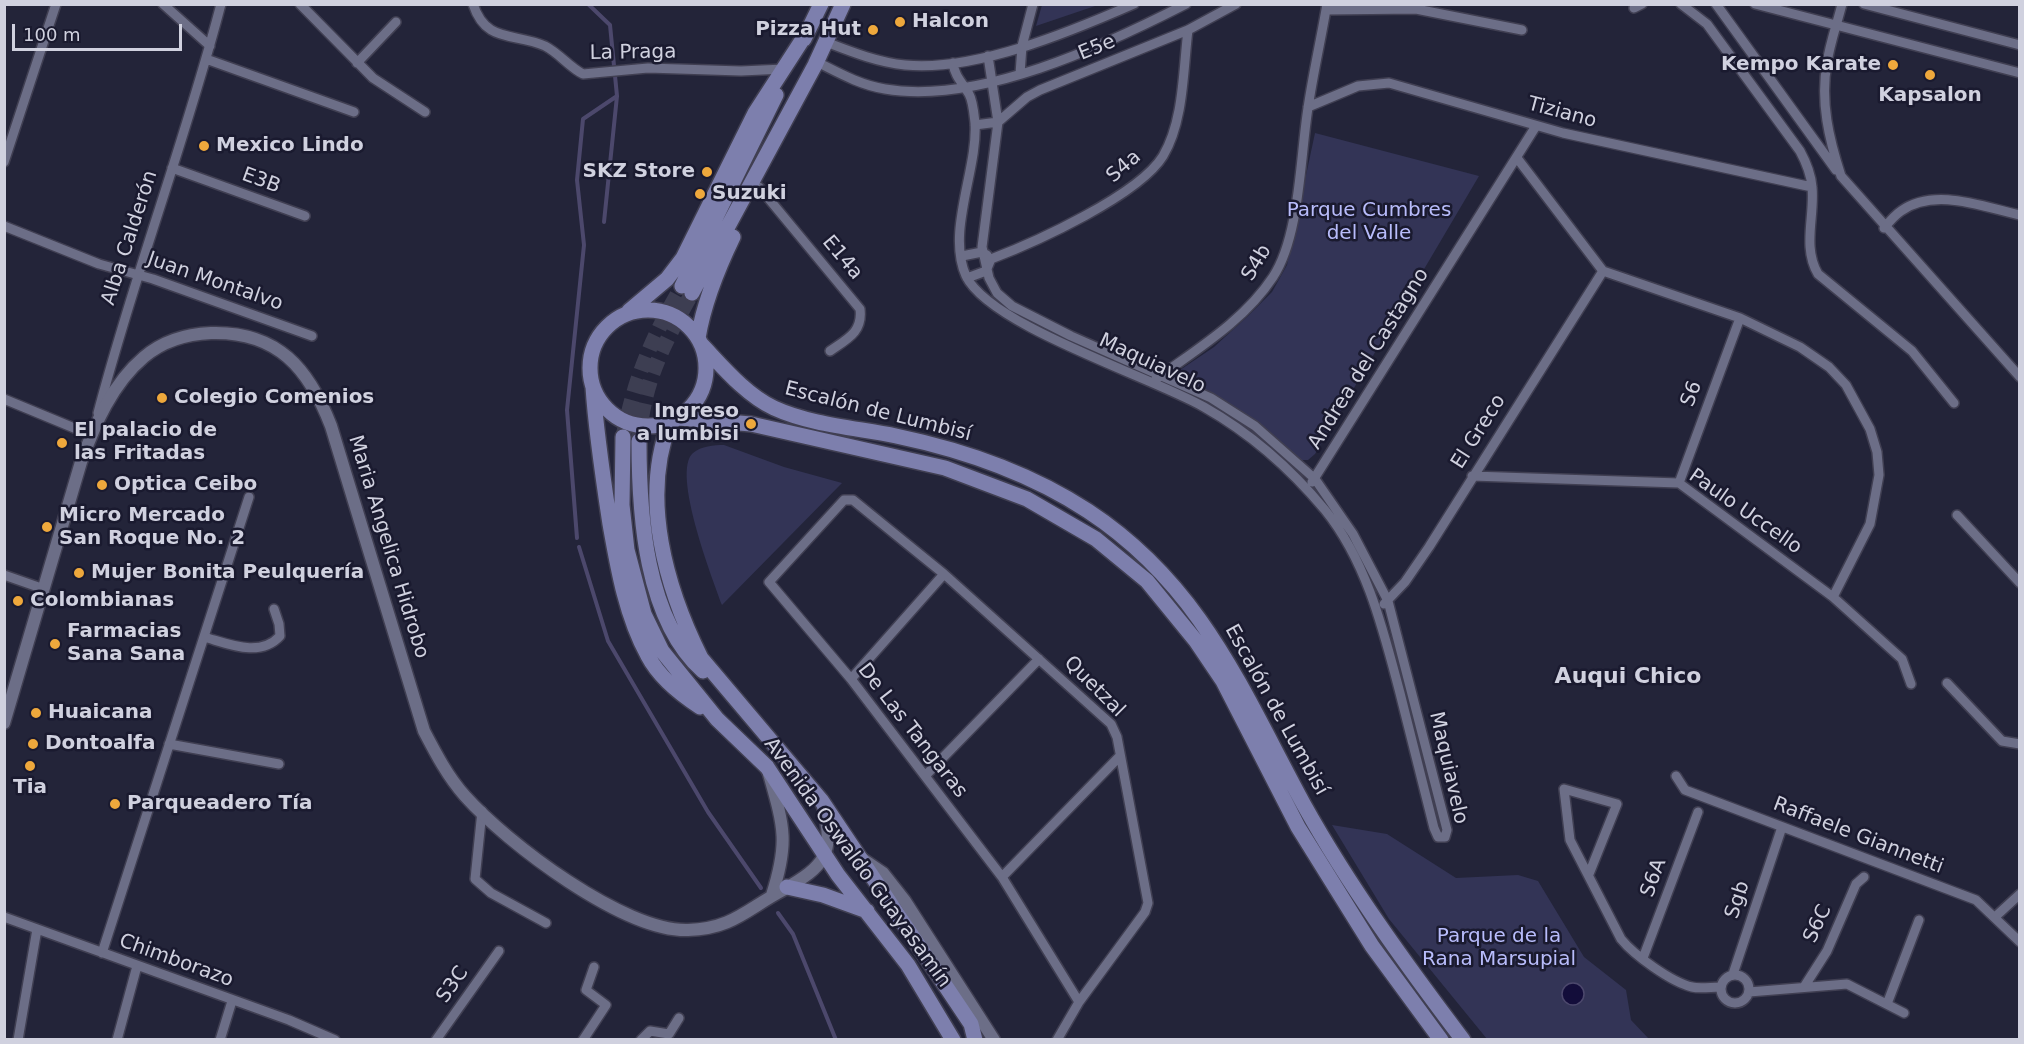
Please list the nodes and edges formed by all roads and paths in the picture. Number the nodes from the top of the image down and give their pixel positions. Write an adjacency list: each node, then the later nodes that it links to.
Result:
1 (56, 4): 44 (street)
2 (163, 4): 25 (street)
3 (221, 4): 25 (street)
4 (300, 4): 29 (street)
5 (473, 4): 32 (street, La Praga)
6 (821, 4): 22 (main road)
7 (843, 4): 23 (main road)
8 (1033, 4): 26 (street)
9 (1134, 4): 26 (street)
10 (1186, 4): 34 (street)
11 (1236, 4): 20 (street, E5e)
12 (1681, 4): 48 (street)
13 (1716, 4): 46 (street)
14 (1755, 4): 19 (street)
15 (1842, 4): 19 (street)
16 (1864, 4): 24 (street)
17 (1326, 7): 21 (street); 37 (street, S4b)
18 (396, 22): 29 (street)
19 (1837, 25): 33 (street); 46 (street)
20 (1188, 30): 40 (street, E5e); 55 (street, S4a)
21 (1522, 30)
22 (808, 31): 30 (main road); 32 (main road)
23 (826, 42): 30 (main road); 31 (street)
24 (2019, 45)
25 (210, 46): 28 (street, Alba Calderón)
26 (1022, 46): 27 (street); 34 (street)
27 (988, 56): 31 (street); 35 (street, Maquiavelo)
28 (206, 59): 38 (street); 45 (street, Alba Calderón)
29 (357, 63): 39 (street)
30 (816, 63): 36 (street); 47 (main road)
31 (952, 63): 36 (street)
32 (784, 69): 60 (main road)
33 (2019, 73)
34 (1020, 74): 35 (street)
35 (994, 80): 36 (street); 40 (street, Maquiavelo)
36 (964, 87): 41 (street)
37 (1308, 107): 42 (street, Tiziano); 65 (street, S4b)
38 (354, 112)
39 (425, 112)
40 (998, 122): 41 (street); 53 (street, Maquiavelo)
41 (975, 125): 54 (street)
42 (1536, 126): 43 (street, Andrea del Castagno); 48 (street, Tiziano)
43 (1516, 158): 57 (street); 76 (street, Andrea del Castagno)
44 (4, 162)
45 (172, 168): 50 (street, E3B); 58 (street, Alba Calderón)
46 (1840, 176): 52 (street)
47 (759, 187): 63 (main road); 64 (street, E14a)
48 (1812, 187): 70 (street)
49 (2019, 215): 52 (street)
50 (305, 216)
51 (4, 225): 58 (street, Juan Montalvo)
52 (1884, 228): 66 (street)
53 (982, 252): 54 (street); 55 (street); 56 (street, Maquiavelo)
54 (962, 256): 59 (street)
55 (992, 259): 56 (street)
56 (986, 271): 59 (street); 65 (street, Maquiavelo)
57 (1603, 271): 61 (street); 75 (street, El Greco)
58 (137, 274): 62 (street, Juan Montalvo); 72 (street, Alba Calderón)
59 (967, 278): 67 (street, Maquiavelo)
60 (626, 314): 63 (main road); 68 (main road)
61 (1740, 318): 77 (street, S6); 86 (street)
62 (312, 336)
63 (699, 341): 71 (main road); 150 (main road, Escalón de Lumbisí)
64 (830, 351)
65 (1160, 376): 67 (street, S4b); 76 (street, Maquiavelo)
66 (2019, 377)
67 (1151, 383): 78 (street, Maquiavelo)
68 (593, 387): 71 (main road); 96 (main road, Avenida Oswaldo Guayasamín)
69 (4, 399): 72 (street)
70 (1954, 403)
71 (675, 420): 95 (main road, Avenida Oswaldo Guayasamín); 149 (main road, Escalón de Lumbisí)
72 (92, 432): 85 (street, Maria Angelica Hidrobo); 106 (street, Maria Angelica Hidrobo)
73 (623, 438): 96 (main road, Avenida Oswaldo Guayasamín)
74 (639, 441): 95 (main road, Avenida Oswaldo Guayasamín)
75 (1472, 476): 77 (street, Paulo Uccello); 87 (street, El Greco)
76 (1314, 478): 78 (street, Andrea del Castagno); 87 (street, Maquiavelo)
77 (1679, 483): 86 (street, Paulo Uccello)
78 (1307, 489): 88 (street, Maquiavelo)
79 (249, 497): 90 (street)
80 (844, 500): 82 (street, Quetzal); 92 (street, De Las Tangaras)
81 (1957, 514): 84 (street)
82 (944, 574): 91 (street, Quetzal); 92 (street)
83 (4, 575): 85 (street)
84 (2019, 583)
85 (44, 589): 97 (street, Maria Angelica Hidrobo)
86 (1833, 597): 94 (street, Paulo Uccello)
87 (1388, 601): 88 (street, El Greco); 88 (street, Maquiavelo)
88 (1378, 608)
89 (274, 609): 90 (street)
90 (204, 637): 98 (street)
91 (1039, 659): 100 (street, Quetzal); 103 (street)
92 (851, 679): 103 (street, De Las Tangaras)
93 (1947, 683): 99 (street)
94 (1911, 684)
95 (734, 700): 105 (main road, Avenida Oswaldo Guayasamín)
96 (717, 719): 102 (main road, Avenida Oswaldo Guayasamín)
97 (4, 723)
98 (169, 744): 101 (street); 125 (street)
99 (2019, 744)
100 (1119, 757): 112 (street); 134 (street, Quetzal)
101 (279, 764)
102 (767, 767): 110 (main road, Avenida Oswaldo Guayasamín); 116 (street)
103 (925, 776): 112 (street, De Las Tangaras)
104 (1676, 776): 108 (street, Raffaele Giannetti)
105 (821, 800): 109 (main road, Avenida Oswaldo Guayasamín); 110 (street)
106 (482, 811): 116 (street, Maria Angelica Hidrobo); 121 (street)
107 (1698, 812): 126 (street, S6A)
108 (1782, 827): 119 (street, Raffaele Giannetti); 129 (street, Sgb)
109 (856, 855): 146 (main road, Avenida Oswaldo Guayasamín); 147 (street)
110 (826, 856): 114 (street, Maria Angelica Hidrobo); 117 (main road, Avenida Oswaldo Guayasamín)
111 (1589, 874): 111 (street); 126 (street)
112 (1002, 877): 134 (street, De Las Tangaras)
113 (1864, 877): 131 (street, S6C)
114 (787, 887): 116 (street, Maria Angelica Hidrobo); 117 (main road)
115 (2019, 894): 119 (street)
116 (771, 896)
117 (867, 911): 145 (main road, Avenida Oswaldo Guayasamín)
118 (4, 917): 122 (street, Chimborazo)
119 (1995, 917): 123 (street, Raffaele Giannetti)
120 (1919, 920): 135 (street)
121 (546, 923)
122 (37, 929): 125 (street, Chimborazo); 138 (street)
123 (2019, 942)
124 (499, 951): 142 (street, S3C)
125 (102, 953): 127 (street, Chimborazo)
126 (1643, 958): 130 (street)
127 (137, 966): 133 (street, Chimborazo); 139 (street)
128 (594, 967): 143 (street)
129 (1733, 974): 130 (street); 132 (street)
130 (1720, 987): 132 (street)
131 (1804, 987): 132 (street); 135 (street)
132 (1749, 992)
133 (232, 1001): 140 (street); 141 (street, Chimborazo)
134 (1079, 1002): 148 (street, Quetzal)
135 (1887, 1004): 136 (street)
136 (1904, 1013)
137 (679, 1018): 144 (street)
138 (18, 1040)
139 (117, 1040)
140 (220, 1040)
141 (335, 1040)
142 (436, 1040)
143 (584, 1040)
144 (641, 1040)
145 (953, 1040)
146 (975, 1040)
147 (994, 1040)
148 (1057, 1040)
149 (1442, 1040)
150 (1462, 1040)

